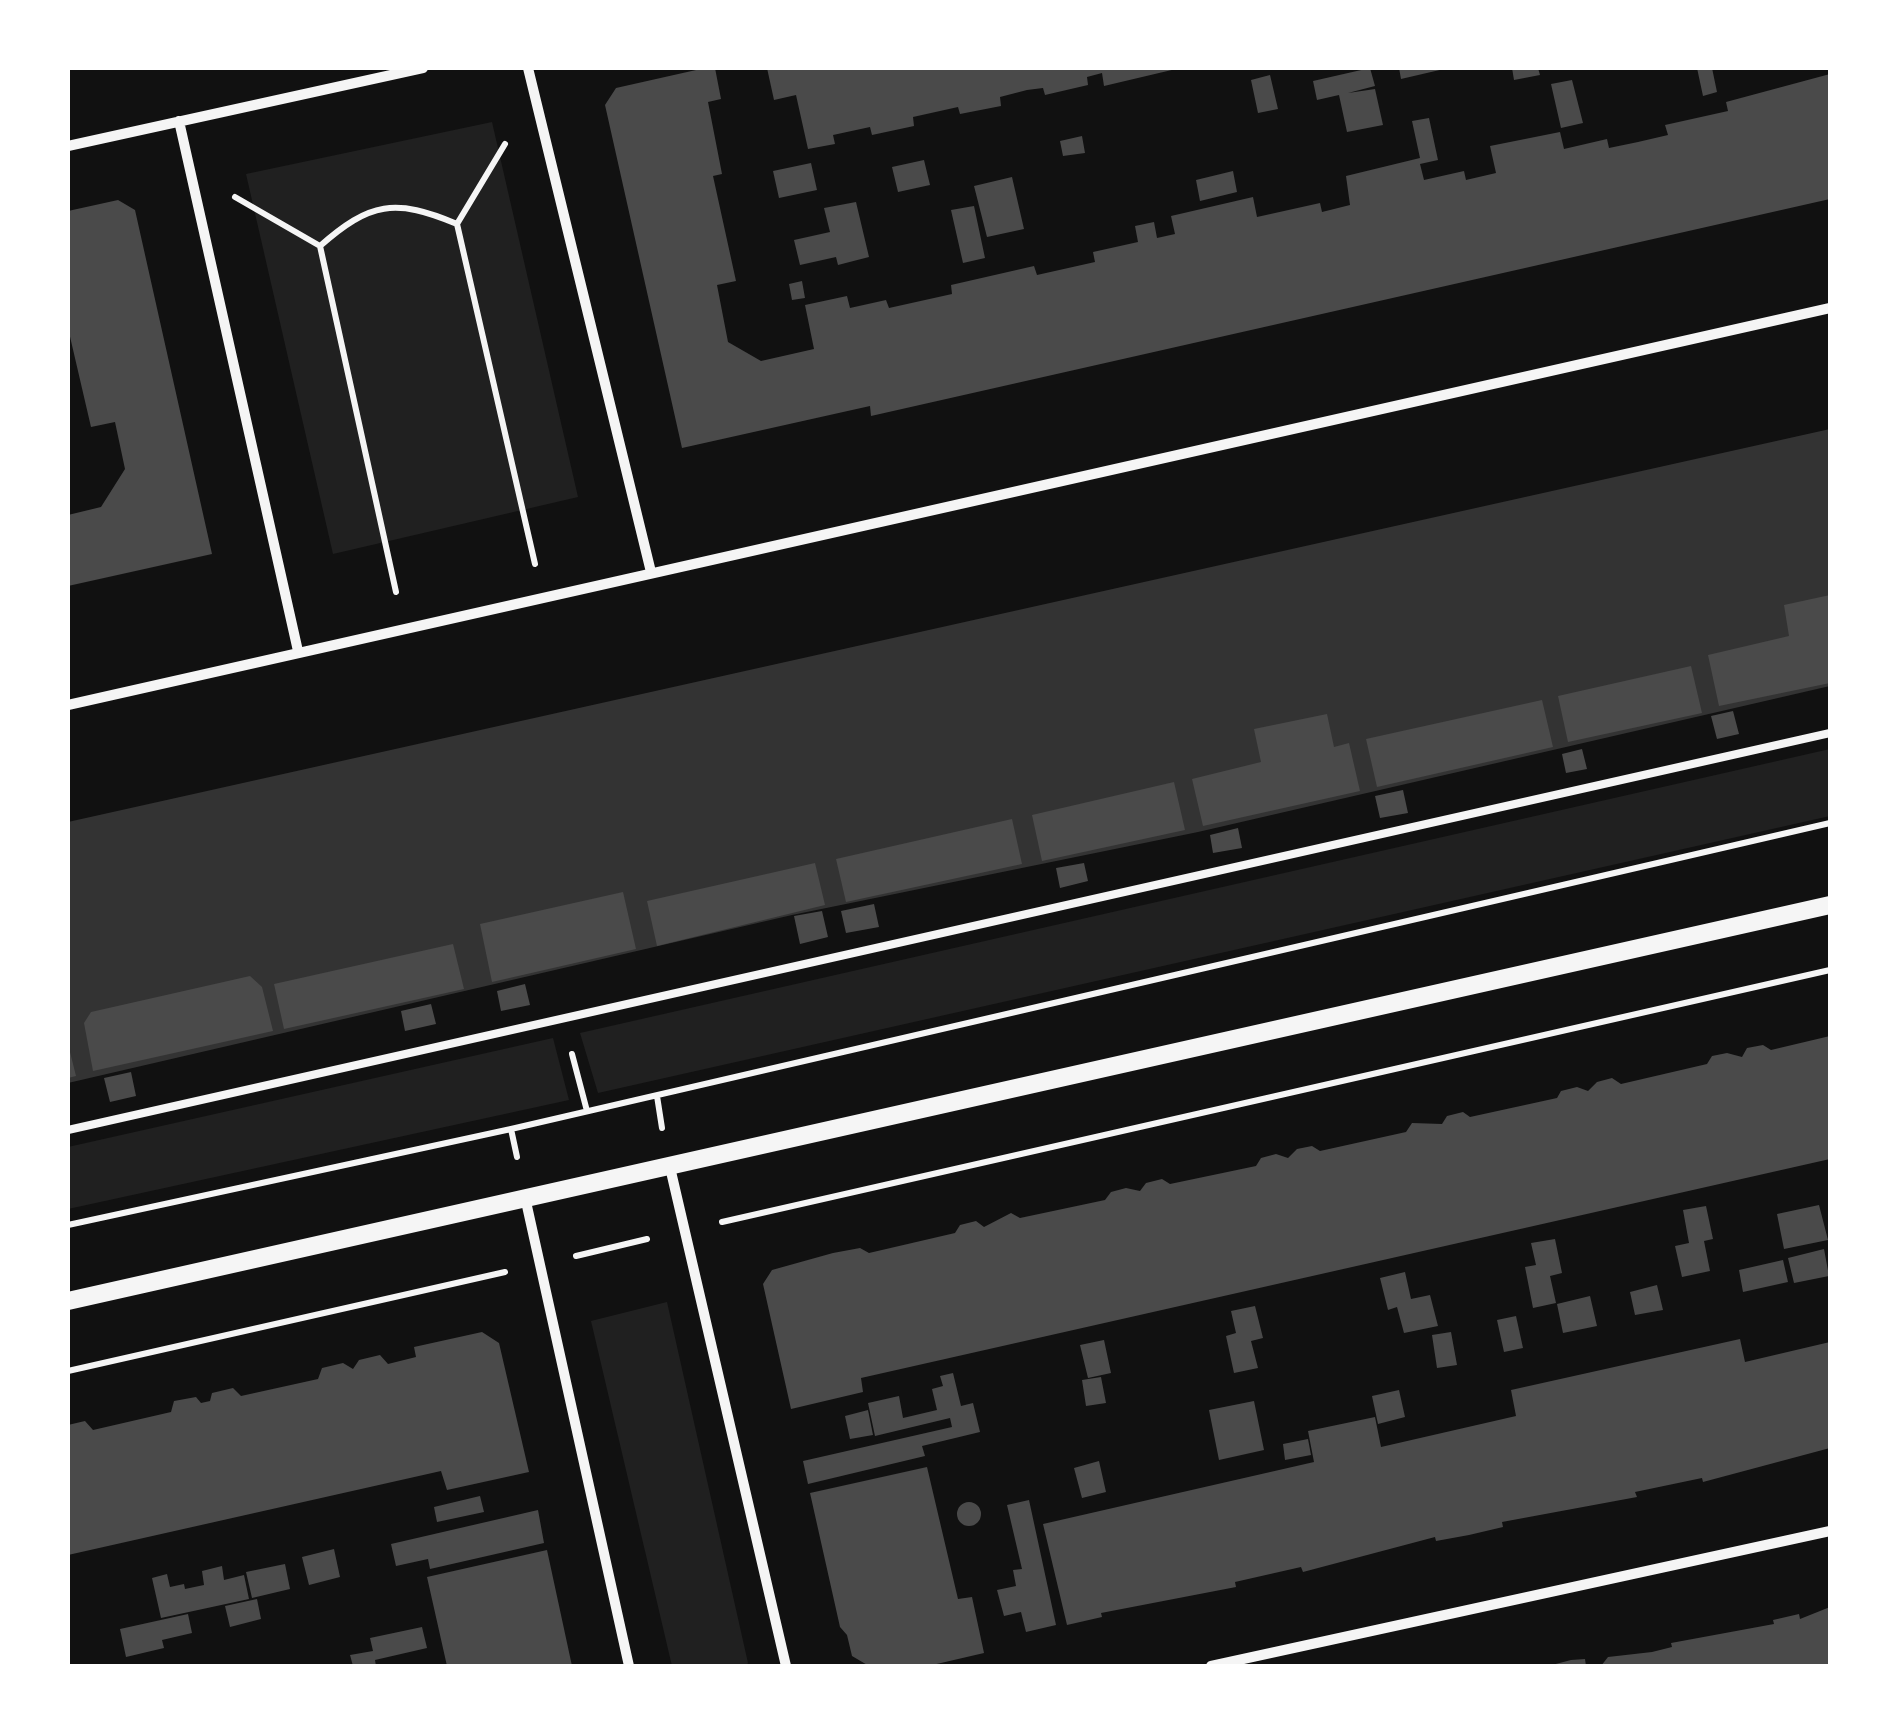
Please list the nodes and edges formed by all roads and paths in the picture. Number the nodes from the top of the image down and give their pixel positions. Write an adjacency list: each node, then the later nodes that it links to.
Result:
1 (424, 68): 4 (street)
2 (528, 68): 3 (street)
3 (535, 96): 7 (path); 10 (street)
4 (179, 121): 5 (street); 6 (street)
5 (68, 146)
6 (190, 172): 8 (path); 13 (street)
7 (457, 224): 8 (path); 11 (path)
8 (320, 246): 12 (path)
9 (1830, 308): 10 (street)
10 (652, 572): 11 (street)
11 (542, 596): 12 (street)
12 (404, 627): 13 (street)
13 (298, 651): 14 (street)
14 (68, 705)
15 (1830, 733): 19 (lane)
16 (1830, 824): 20 (path)
17 (1830, 904): 22 (street)
18 (1830, 970): 25 (path)
19 (562, 1018): 20 (path); 21 (lane)
20 (586, 1111): 24 (path)
21 (68, 1130)
22 (669, 1163): 23 (street); 25 (street)
23 (524, 1198): 26 (street); 27 (street)
24 (68, 1225)
25 (688, 1230): 26 (path); 31 (street)
26 (536, 1266): 28 (path); 30 (street)
27 (68, 1302)
28 (68, 1371)
29 (1830, 1531): 32 (street)
30 (629, 1666)
31 (786, 1666)
32 (1211, 1666)

